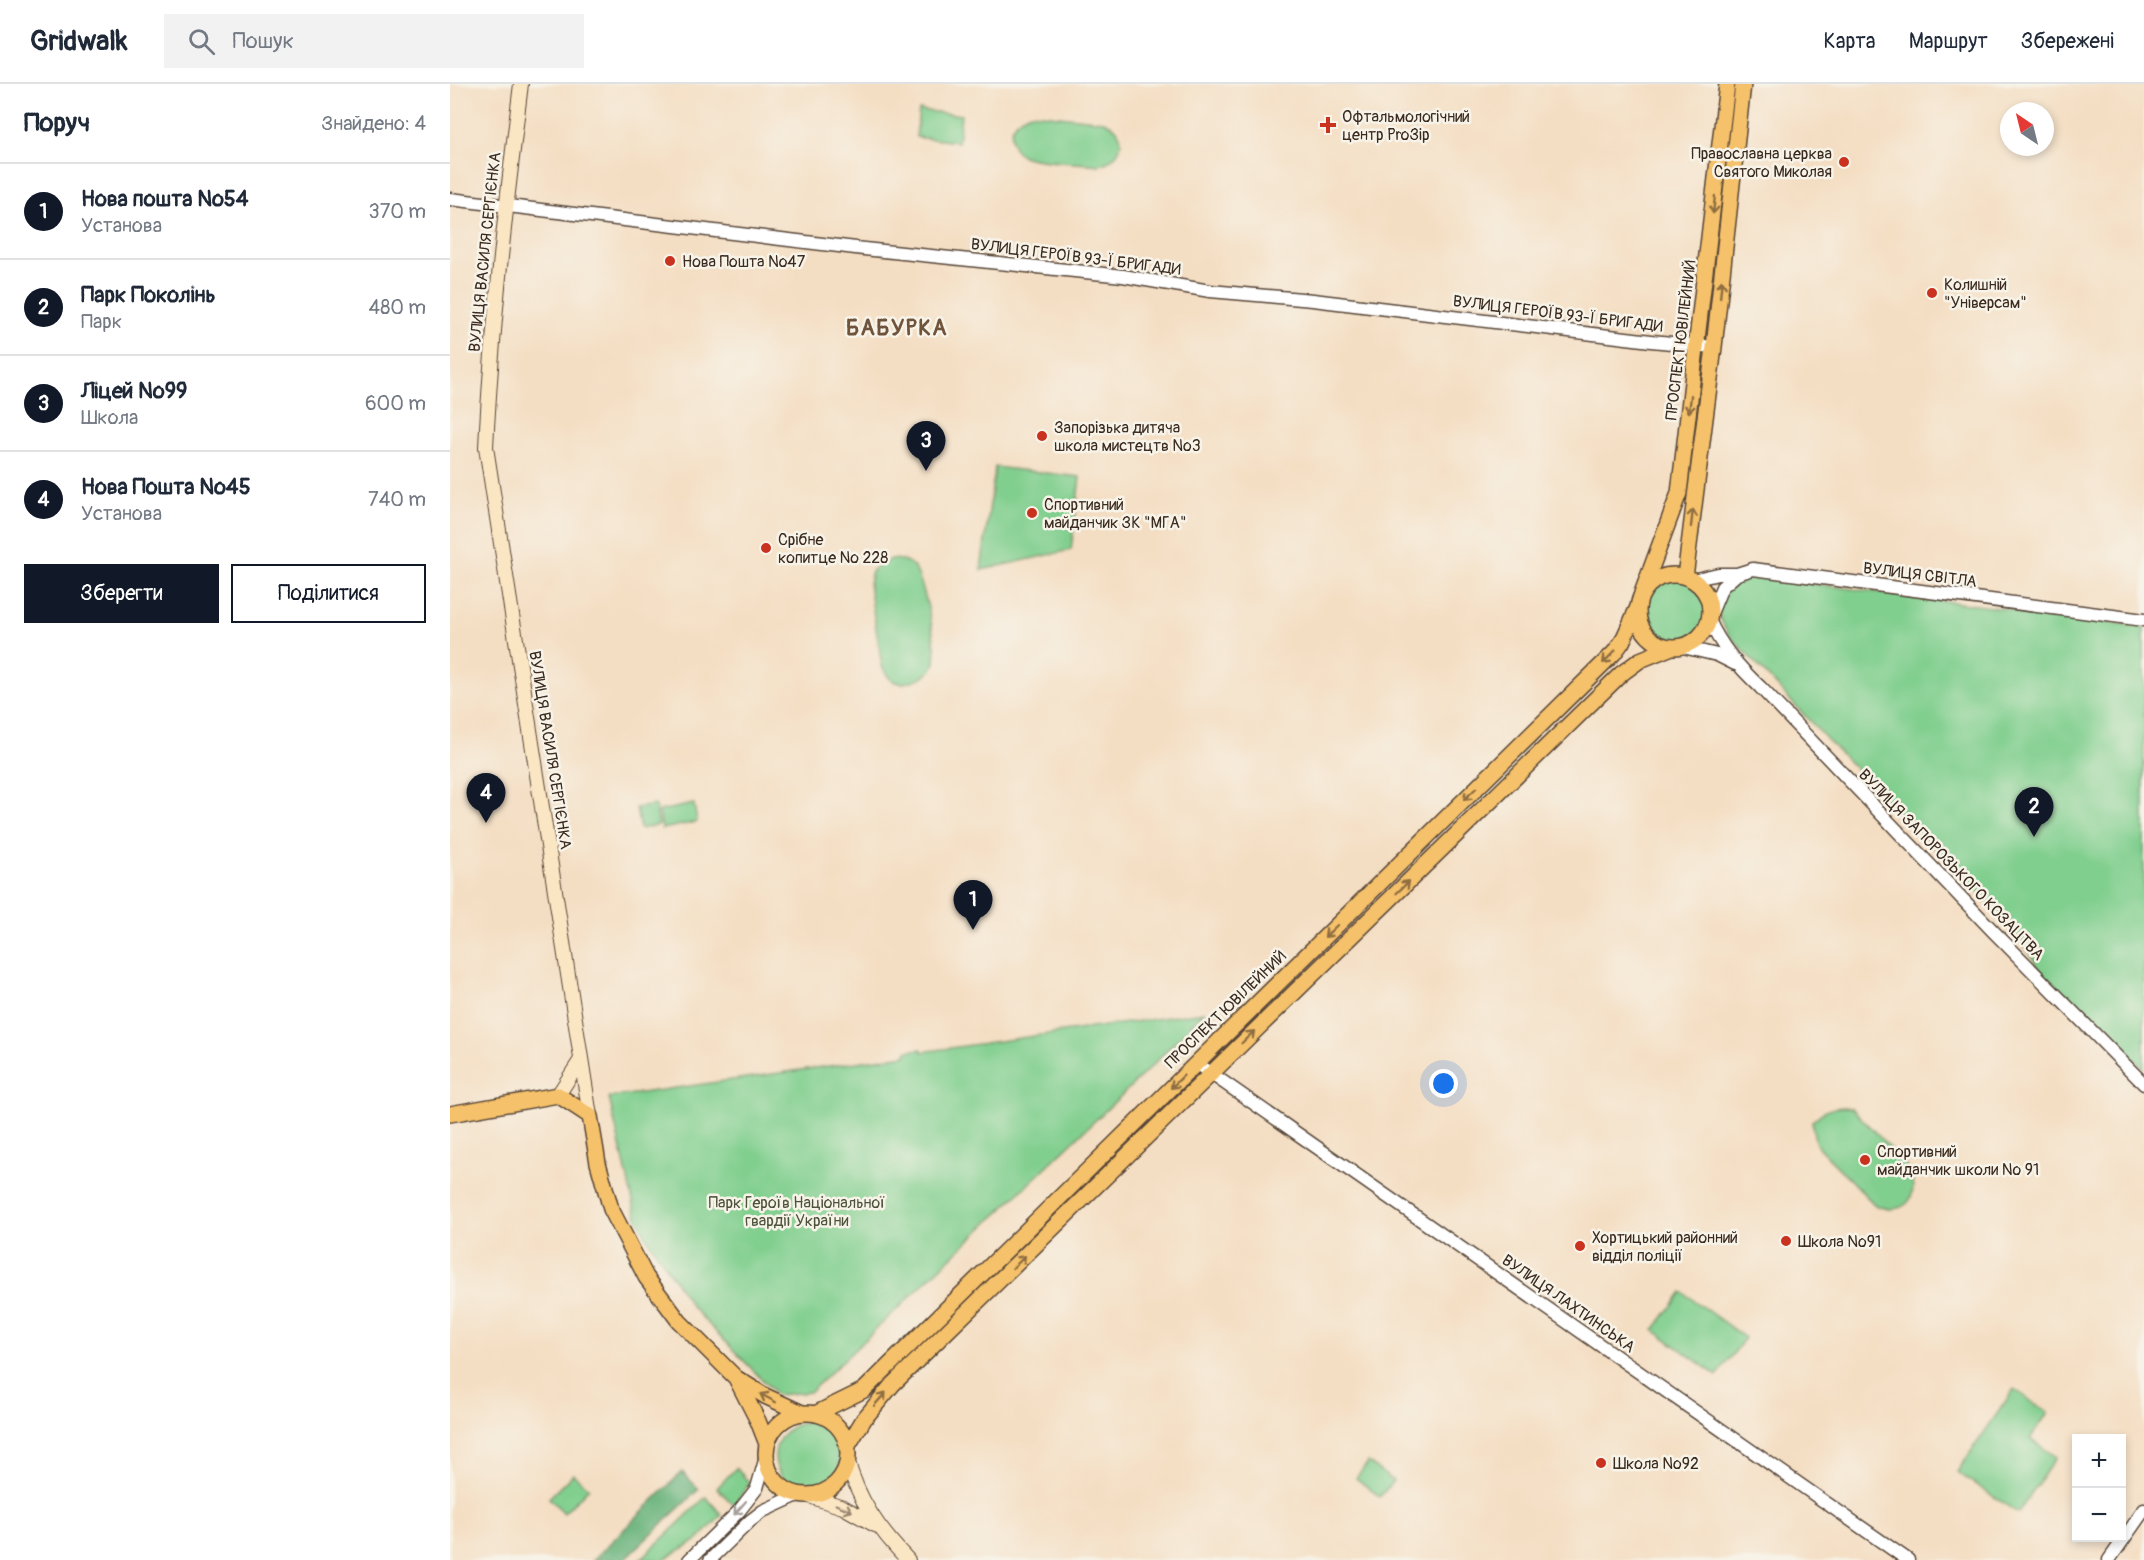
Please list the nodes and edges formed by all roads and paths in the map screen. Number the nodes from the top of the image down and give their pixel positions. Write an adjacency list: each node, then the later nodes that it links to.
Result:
1 (521, 84): 5 (main road, ВУЛИЦЯ ВАСИЛЯ СЕРГІЄНКА)
2 (1727, 84): 6 (main road, ПРОСПЕКТ ЮВІЛЕЙНИЙ, one-way to 6)
3 (1743, 84): 7 (main road, ПРОСПЕКТ ЮВІЛЕЙНИЙ, one-way to 3)
4 (450, 199): 5 (street, ВУЛИЦЯ ГЕРОЇВ 93-Ї БРИГАДИ)
5 (506, 206): 6 (street, ВУЛИЦЯ ГЕРОЇВ 93-Ї БРИГАДИ); 15 (main road, ВУЛИЦЯ ВАСИЛЯ СЕРГІЄНКА)
6 (1697, 346): 7 (street, ВУЛИЦЯ ГЕРОЇВ 93-Ї БРИГАДИ); 10 (main road, ПРОСПЕКТ ЮВІЛЕЙНИЙ, one-way to 10)
7 (1714, 347): 9 (main road, ПРОСПЕКТ ЮВІЛЕЙНИЙ, one-way to 7)
8 (1737, 574): 9 (street, ВУЛИЦЯ СВІТЛА); 11 (street); 12 (street, ВУЛИЦЯ СВІТЛА)
9 (1689, 578): 10 (main road); 11 (main road)
10 (1640, 600): 13 (main road); 16 (main road, ПРОСПЕКТ ЮВІЛЕЙНИЙ, one-way to 16)
11 (1709, 618): 13 (main road); 14 (street, ВУЛИЦЯ ЗАПОРОЗЬКОГО КОЗАЦТВА)
12 (2144, 620)
13 (1676, 647): 14 (street, ВУЛИЦЯ ЗАПОРОЗЬКОГО КОЗАЦТВА); 17 (main road, one-way to 13)
14 (1737, 666): 18 (street, ВУЛИЦЯ ЗАПОРОЗЬКОГО КОЗАЦТВА)
15 (580, 1061): 19 (main road); 21 (main road, ВУЛИЦЯ ВАСИЛЯ СЕРГІЄНКА)
16 (1196, 1063): 17 (street, ВУЛИЦЯ ЛАХТИНСЬКА); 23 (main road, ПРОСПЕКТ ЮВІЛЕЙНИЙ, one-way to 23)
17 (1211, 1074): 25 (main road, one-way to 17); 32 (street, ВУЛИЦЯ ЛАХТИНСЬКА)
18 (2144, 1084)
19 (558, 1095): 20 (main road); 21 (main road)
20 (450, 1114)
21 (590, 1116): 22 (main road, ВУЛИЦЯ ВАСИЛЯ СЕРГІЄНКА)
22 (736, 1378): 23 (main road, ВУЛИЦЯ ВАСИЛЯ СЕРГІЄНКА, one-way to 22); 24 (main road, ВУЛИЦЯ ВАСИЛЯ СЕРГІЄНКА)
23 (809, 1414): 24 (main road); 25 (main road)
24 (767, 1451): 26 (main road); 29 (street, one-way to 29)
25 (847, 1453): 26 (main road); 28 (main road)
26 (803, 1494): 28 (main road, one-way to 28); 30 (street)
27 (2144, 1510): 33 (street)
28 (879, 1528): 31 (main road)
29 (689, 1560)
30 (710, 1560)
31 (908, 1560)
32 (1908, 1560)
33 (2109, 1560)

